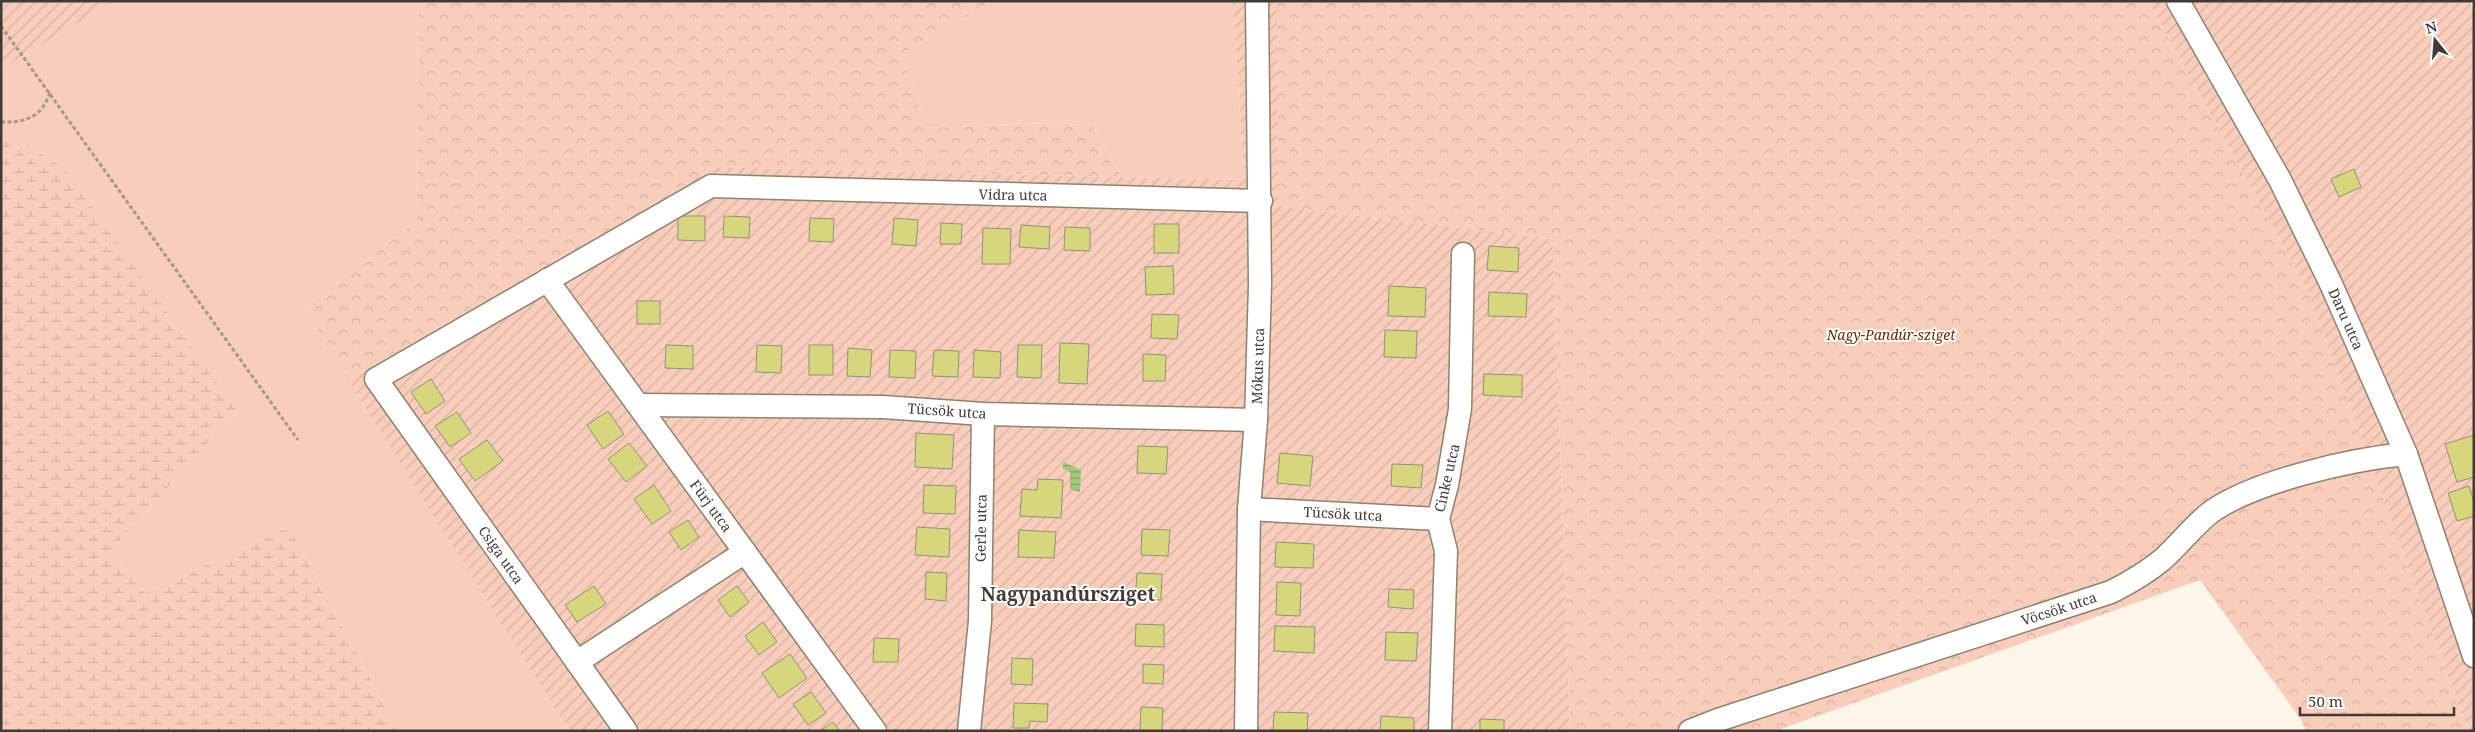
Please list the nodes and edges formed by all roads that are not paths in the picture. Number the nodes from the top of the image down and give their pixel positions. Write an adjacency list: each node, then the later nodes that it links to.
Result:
1 (1257, 1): 3 (street, Mókus utca)
2 (2178, 1): 10 (street, Daru utca)
3 (1261, 201): 5 (street, Vidra utca); 9 (street, Mókus utca)
4 (1463, 254): 12 (street, Cinke utca)
5 (547, 280): 6 (street, Vidra utca); 7 (street, Fürj utca)
6 (376, 379): 15 (street, Csiga utca)
7 (638, 405): 8 (street, Tücsök utca); 13 (street, Fürj utca)
8 (983, 414): 9 (street, Tücsök utca); 18 (street, Gerle utca)
9 (1256, 420): 11 (street, Mókus utca)
10 (2406, 454): 14 (street, Daru utca); 21 (street, Vöcsök utca)
11 (1249, 509): 12 (street, Tücsök utca); 19 (street, Mókus utca)
12 (1438, 519): 20 (street, Cinke utca)
13 (745, 552): 15 (street); 17 (street, Fürj utca)
14 (2474, 656)
15 (577, 662): 16 (street, Csiga utca)
16 (626, 731)
17 (875, 731)
18 (969, 731)
19 (1246, 731)
20 (1440, 731)
21 (1690, 731)

